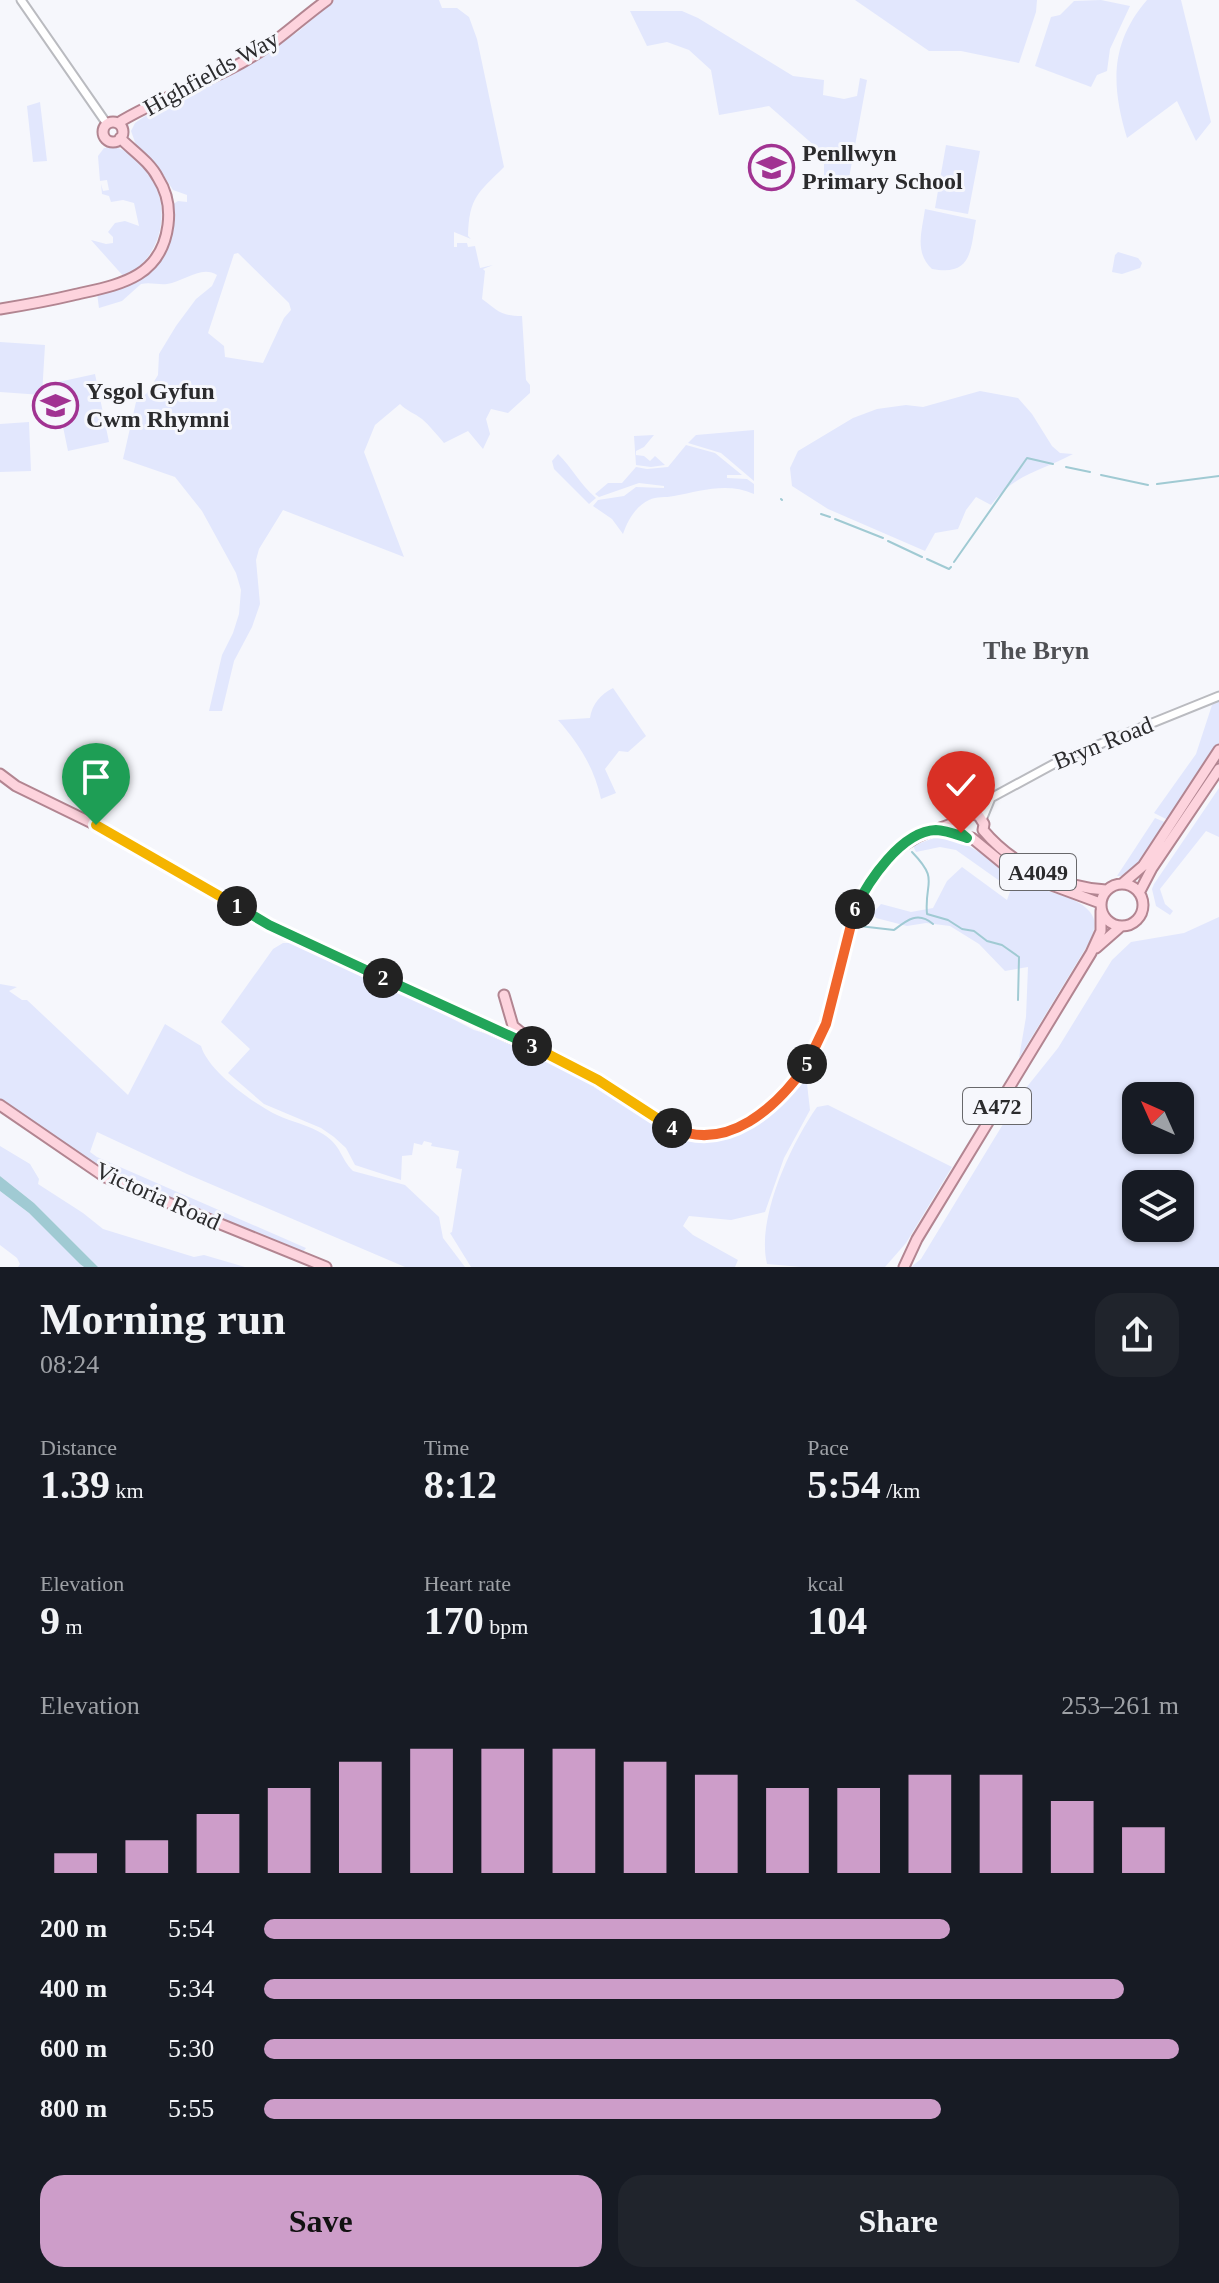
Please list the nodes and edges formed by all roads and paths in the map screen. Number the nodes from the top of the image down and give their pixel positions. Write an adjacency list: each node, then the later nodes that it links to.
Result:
1 (21, 0): 3 (street)
2 (327, 0): 3 (main road, Highfields Way)
3 (117, 129): 4 (main road)
4 (0, 309)
5 (1219, 696): 9 (street, Bryn Road)
6 (1219, 750): 14 (main road)
7 (1219, 769): 16 (main road)
8 (0, 774): 21 (main road)
9 (991, 798): 10 (street, Bryn Road); 11 (street)
10 (966, 816): 11 (main road); 12 (main road); 13 (main road)
11 (983, 825): 13 (main road); 15 (main road, A4049)
12 (939, 830): 13 (main road, A4049); 21 (main road)
13 (970, 838): 17 (main road, A4049)
14 (1122, 884): 15 (main road); 16 (main road)
15 (1106, 890): 17 (main road)
16 (1139, 893): 18 (main road)
17 (1101, 907): 18 (main road); 19 (main road, A472)
18 (1120, 927): 19 (main road, A472)
19 (1091, 953): 23 (main road, A472)
20 (504, 995): 21 (main road)
21 (549, 1053)
22 (0, 1105): 24 (main road, Victoria Road)
23 (905, 1264)
24 (326, 1267)

